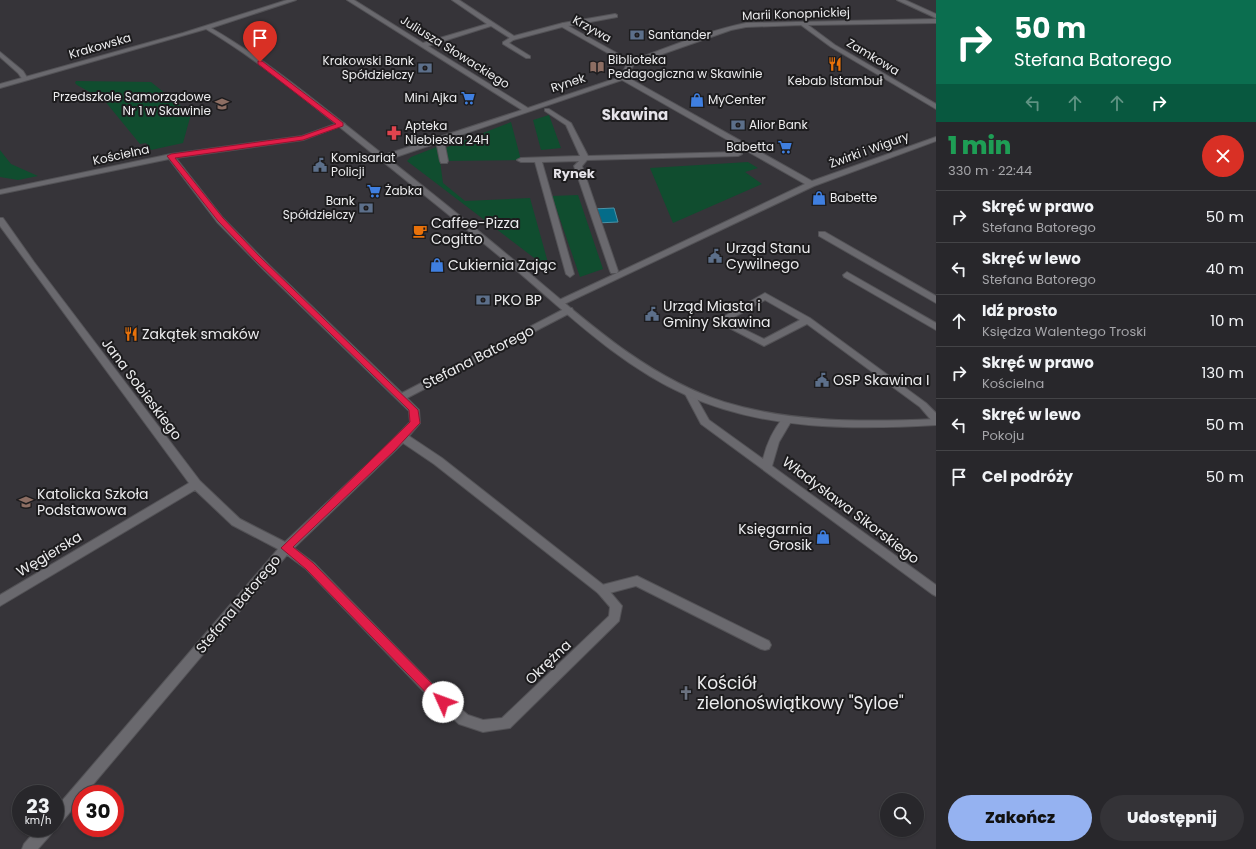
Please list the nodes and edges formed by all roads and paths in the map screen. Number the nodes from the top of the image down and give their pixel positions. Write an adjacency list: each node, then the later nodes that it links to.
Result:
1 (292, 0): 11 (street, Krakowska)
2 (350, 0): 13 (street, Juliusza Słowackiego)
3 (455, 0): 9 (street)
4 (900, 0): 6 (street)
5 (615, 16): 10 (street)
6 (936, 16)
7 (936, 21): 8 (street, Marii Konopnickiej)
8 (802, 23): 16 (street, Marii Konopnickiej); 20 (street, Zamkowa)
9 (492, 24): 12 (street); 13 (street)
10 (563, 25): 12 (street, Krzywa); 16 (street, Krzywa)
11 (206, 27): 18 (street, Krakowska); 23 (street)
12 (514, 38): 15 (street)
13 (423, 45): 21 (street, Juliusza Słowackiego)
14 (0, 54): 18 (street)
15 (528, 57)
16 (631, 63): 17 (street)
17 (623, 78): 21 (street, Rynek); 33 (street)
18 (24, 79): 19 (street, Krakowska)
19 (0, 86)
20 (936, 107)
21 (527, 110): 28 (street, Rynek)
22 (547, 110): 29 (street, Rynek)
23 (341, 124): 27 (street, Kościelna); 28 (street)
24 (936, 139): 33 (street, Żwirki i Wigury)
25 (441, 146): 32 (street)
26 (738, 154): 29 (street)
27 (171, 156): 34 (street, Kościelna); 46 (street)
28 (384, 158): 41 (street)
29 (585, 158): 30 (street); 37 (street)
30 (538, 159): 31 (street); 38 (street)
31 (521, 160)
32 (444, 161)
33 (811, 184): 41 (street)
34 (0, 192)
35 (0, 220): 51 (street, Jana Sobieskiego)
36 (822, 234): 40 (street)
37 (614, 271)
38 (570, 274)
39 (847, 275): 44 (street)
40 (936, 300)
41 (560, 303): 42 (street)
42 (569, 310): 45 (street); 46 (street, Stefana Batorego)
43 (807, 320): 43 (street); 48 (street)
44 (936, 328)
45 (689, 392): 47 (street); 50 (street, Władysława Sikorskiego)
46 (401, 397): 49 (street, Stefana Batorego)
47 (787, 420): 48 (street); 50 (street, Władysława Sikorskiego)
48 (936, 421)
49 (402, 437): 52 (street, Stefana Batorego); 53 (street, Okrężna)
50 (767, 466): 54 (street, Władysława Sikorskiego)
51 (196, 484): 52 (street, Jana Sobieskiego); 55 (street, Węgierska)
52 (286, 548): 53 (street, Okrężna); 57 (street, Stefana Batorego)
53 (602, 590): 56 (street)
54 (936, 591)
55 (0, 601)
56 (765, 645)
57 (64, 808)
58 (39, 837): 59 (street)
59 (29, 849)

